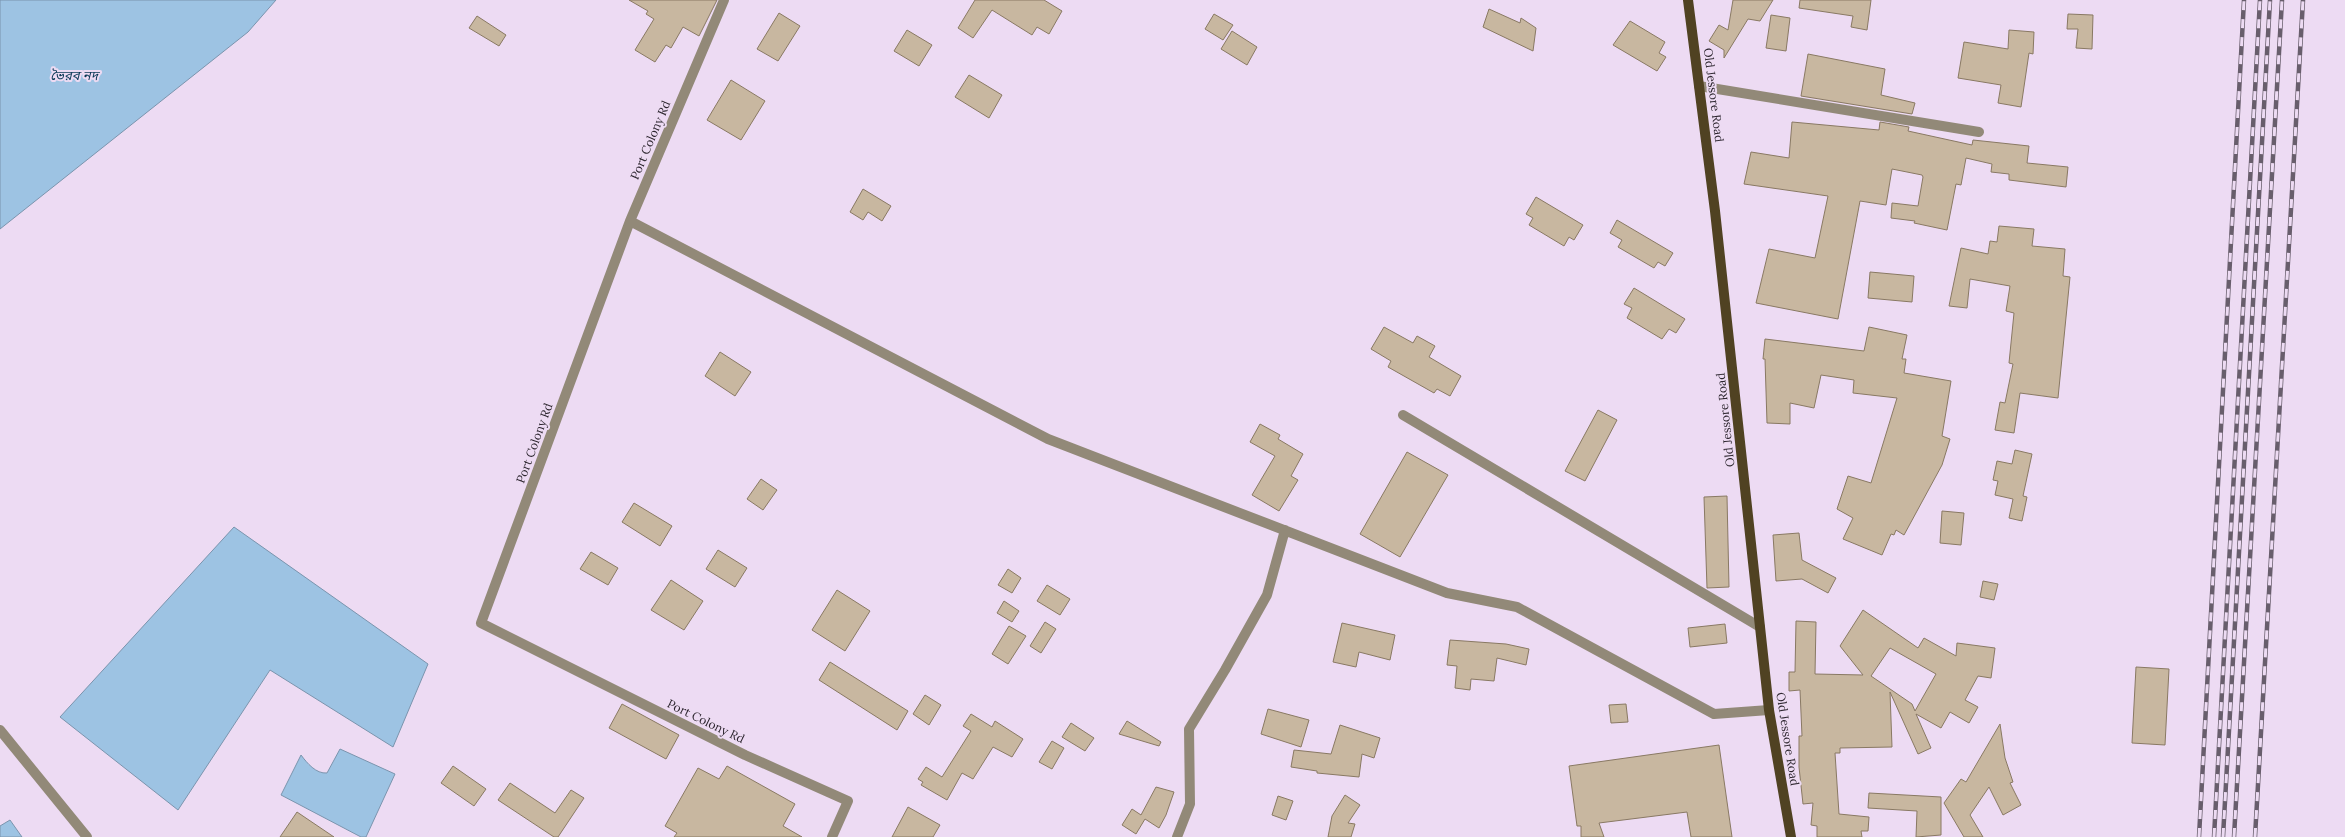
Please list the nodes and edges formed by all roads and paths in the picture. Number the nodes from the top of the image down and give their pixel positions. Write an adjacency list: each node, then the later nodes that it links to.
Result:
1 (724, 0): 5 (street, Port Colony Rd)
2 (1688, 0): 3 (main road, Old Jessore Road)
3 (1699, 86): 4 (street); 8 (main road, Old Jessore Road)
4 (1979, 132)
5 (630, 221): 7 (street); 12 (street, Port Colony Rd)
6 (1403, 415): 8 (street)
7 (1285, 530): 9 (street); 13 (street)
8 (1760, 627): 9 (main road, Old Jessore Road)
9 (1769, 710): 14 (main road, Old Jessore Road)
10 (0, 730): 11 (street)
11 (87, 837)
12 (832, 837)
13 (1177, 837)
14 (1791, 837)

